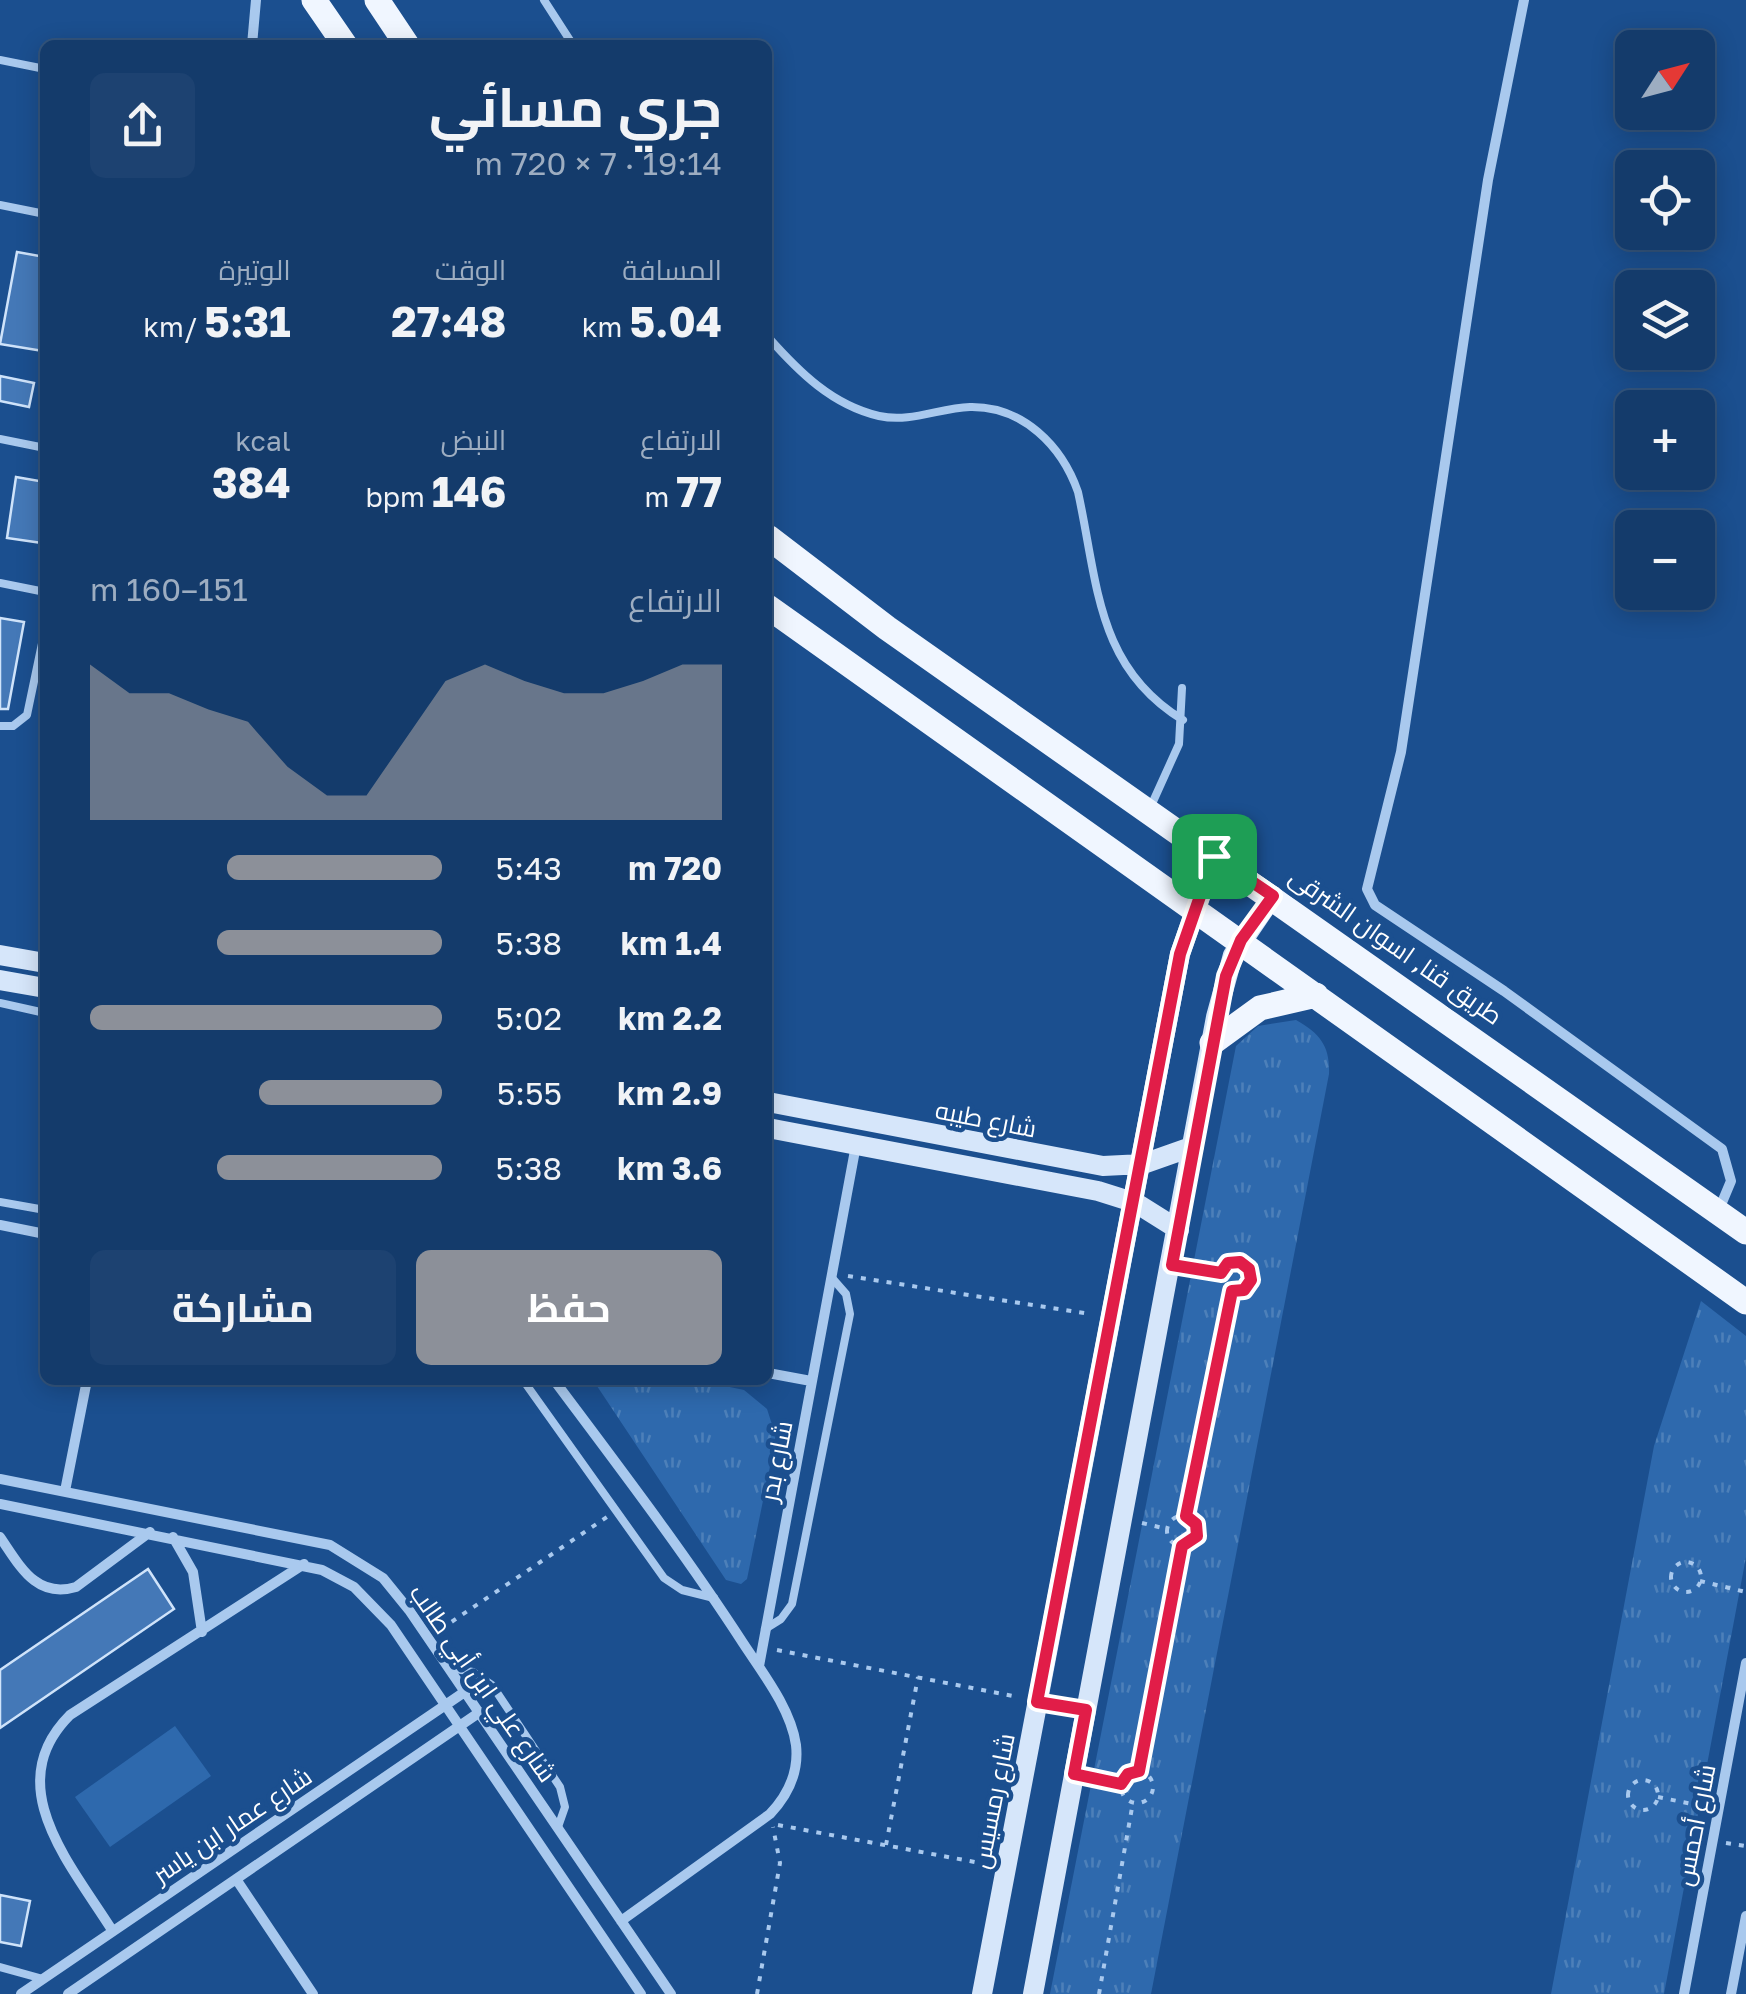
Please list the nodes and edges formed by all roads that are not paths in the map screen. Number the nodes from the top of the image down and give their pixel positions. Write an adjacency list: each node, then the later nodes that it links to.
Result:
1 (256, 0): 6 (street)
2 (314, 0): 7 (main road)
3 (377, 0): 8 (main road)
4 (544, 0): 9 (lane)
5 (1524, 0): 46 (street)
6 (252, 40)
7 (341, 40)
8 (404, 40)
9 (570, 40)
10 (0, 60): 11 (lane)
11 (40, 68)
12 (0, 206): 13 (lane)
13 (40, 213)
14 (772, 341): 23 (lane)
15 (0, 439): 16 (lane)
16 (40, 447)
17 (772, 539): 25 (main road, طريق قنا, اسوان الشرقى)
18 (0, 583): 19 (lane)
19 (40, 591)
20 (772, 609): 28 (main road)
21 (40, 653): 24 (lane)
22 (1182, 688): 23 (lane)
23 (1183, 720): 25 (lane)
24 (0, 726)
25 (1149, 810): 26 (main road, طريق قنا, اسوان الشرقى)
26 (1214, 856): 27 (main road, طريق قنا, اسوان الشرقى); 28 (main road, شارع رمسيس)
27 (1273, 896): 29 (main road); 46 (main road, طريق قنا, اسوان الشرقى)
28 (1194, 908): 29 (main road); 42 (main road, شارع رمسيس)
29 (1241, 940): 34 (main road); 37 (main road)
30 (0, 955): 31 (main road)
31 (40, 963)
32 (0, 980): 33 (main road)
33 (40, 987)
34 (1316, 996): 37 (main road); 52 (main road)
35 (0, 1004): 36 (lane)
36 (40, 1012)
37 (1212, 1042): 41 (main road)
38 (772, 1103): 42 (main road, شارع طيبه)
39 (772, 1129): 40 (main road, شارع طيبه)
40 (856, 1145): 44 (main road, شارع طيبه); 51 (street, شارع بدر)
41 (1194, 1146): 42 (main road, شارع طيبه); 48 (main road)
42 (1143, 1164): 44 (main road, شارع رمسيس)
43 (0, 1202): 45 (lane)
44 (1136, 1204): 48 (main road, شارع طيبه); 87 (main road, شارع رمسيس)
45 (40, 1209)
46 (1718, 1212): 49 (main road, طريق قنا, اسوان الشرقى)
47 (0, 1225): 50 (street)
48 (1179, 1230): 88 (main road)
49 (1746, 1232)
50 (40, 1233)
51 (833, 1276): 54 (street, شارع بدر); 66 (lane)
52 (1746, 1302)
53 (772, 1374): 54 (street)
54 (811, 1381): 66 (street, شارع بدر)
55 (86, 1385): 59 (street)
56 (527, 1385): 65 (lane)
57 (558, 1385): 65 (street)
58 (0, 1478): 59 (street, شارع علي ابن أبي طالب)
59 (65, 1491): 70 (street, شارع علي ابن أبي طالب)
60 (0, 1504): 61 (street, شارع علي ابن أبي طالب)
61 (150, 1532): 62 (street); 63 (street, شارع علي ابن أبي طالب)
62 (0, 1537)
63 (173, 1537): 64 (street, شارع علي ابن أبي طالب); 67 (street)
64 (304, 1564): 67 (street); 72 (street, شارع علي ابن أبي طالب)
65 (714, 1598): 69 (street)
66 (765, 1629): 69 (street, شارع بدر)
67 (202, 1632): 79 (street)
68 (1746, 1662): 89 (street, شارع أحمس)
69 (759, 1667): 78 (street)
70 (450, 1668): 71 (street, شارع علي ابن أبي طالب); 75 (lane)
71 (466, 1690): 72 (street, شارع عمار ابن ياسر); 73 (street, شارع علي ابن أبي طالب)
72 (445, 1705): 74 (street, شارع علي ابن أبي طالب); 79 (street, شارع عمار ابن ياسر)
73 (480, 1712): 74 (street, شارع عمار ابن ياسر); 75 (street, شارع علي ابن أبي طالب)
74 (459, 1727): 76 (street, شارع عمار ابن ياسر); 85 (street, شارع علي ابن أبي طالب)
75 (558, 1828): 78 (street, شارع علي ابن أبي طالب)
76 (236, 1880): 83 (street, شارع عمار ابن ياسر); 84 (street)
77 (1746, 1916): 90 (street)
78 (621, 1921): 86 (street, شارع علي ابن أبي طالب)
79 (112, 1930): 81 (street, شارع عمار ابن ياسر)
80 (0, 1967): 81 (lane)
81 (44, 1979): 82 (street, شارع عمار ابن ياسر)
82 (21, 1994)
83 (68, 1994)
84 (313, 1994)
85 (640, 1994)
86 (671, 1994)
87 (982, 1994)
88 (1033, 1994)
89 (1684, 1994)
90 (1731, 1994)

